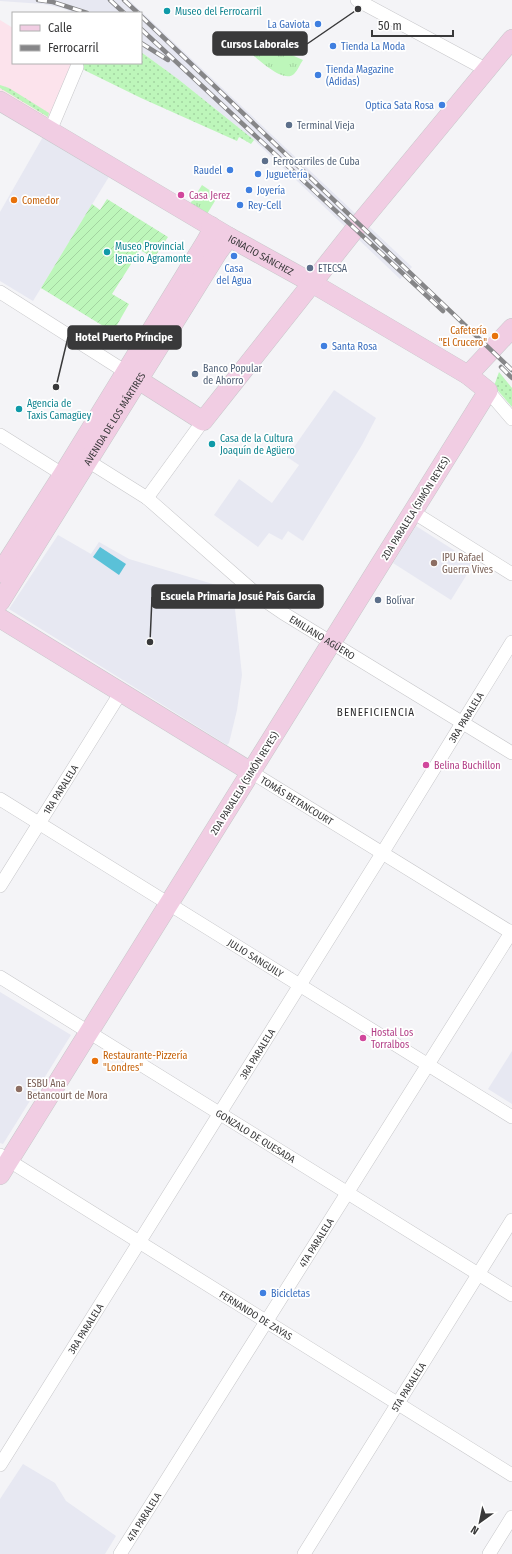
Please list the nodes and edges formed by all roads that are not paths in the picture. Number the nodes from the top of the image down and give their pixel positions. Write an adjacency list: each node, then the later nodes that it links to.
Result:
1 (357, 0): 4 (street)
2 (512, 39): 4 (street)
3 (76, 67): 6 (street)
4 (487, 70): 8 (street)
5 (0, 102): 6 (street, IGNACIO SÁNCHEZ)
6 (50, 131): 7 (street, IGNACIO SÁNCHEZ)
7 (212, 240): 8 (street, IGNACIO SÁNCHEZ); 12 (street, AVENIDA DE LOS MÁRTIRES)
8 (312, 283): 11 (street, IGNACIO SÁNCHEZ); 15 (street)
9 (0, 292): 12 (street)
10 (512, 328): 11 (street)
11 (468, 375): 13 (street, IGNACIO SÁNCHEZ)
12 (132, 376): 15 (street); 17 (street, AVENIDA DE LOS MÁRTIRES); 18 (street, AVENIDA DE LOS MÁRTIRES)
13 (488, 391): 14 (street, IGNACIO SÁNCHEZ); 20 (street, 2DA PARALELA (SIMÓN REYES))
14 (512, 419)
15 (204, 421): 19 (street)
16 (0, 435): 18 (street)
17 (88, 461): 18 (street, AVENIDA DE LOS MÁRTIRES); 19 (street, EMILIANO AGÜERO)
18 (69, 478): 21 (street, AVENIDA DE LOS MÁRTIRES); 23 (street, AVENIDA DE LOS MÁRTIRES)
19 (147, 498): 25 (street, EMILIANO AGÜERO)
20 (413, 512): 22 (street); 25 (street, 2DA PARALELA (SIMÓN REYES))
21 (0, 573)
22 (512, 574)
23 (0, 602)
24 (0, 618): 27 (street, TOMÁS BETANCOURT)
25 (332, 642): 28 (street, EMILIANO AGÜERO); 30 (street, 2DA PARALELA (SIMÓN REYES))
26 (512, 642): 28 (street, 3RA PARALELA)
27 (121, 692): 30 (street, TOMÁS BETANCOURT); 32 (street, 1RA PARALELA)
28 (462, 722): 29 (street, EMILIANO AGÜERO); 33 (street, 3RA PARALELA)
29 (512, 753)
30 (251, 772): 33 (street, TOMÁS BETANCOURT); 35 (street, 2DA PARALELA (SIMÓN REYES))
31 (0, 798): 32 (street, JULIO SANGUILY)
32 (39, 823): 34 (street, 1RA PARALELA); 35 (street, JULIO SANGUILY)
33 (382, 853): 36 (street, TOMÁS BETANCOURT); 38 (street, 3RA PARALELA)
34 (0, 886)
35 (169, 904): 38 (street, JULIO SANGUILY); 39 (street, 2DA PARALELA (SIMÓN REYES))
36 (512, 932): 40 (street, 4TA PARALELA)
37 (0, 977): 39 (street, GONZALO DE QUESADA)
38 (299, 984): 40 (street, JULIO SANGUILY); 41 (street, 3RA PARALELA)
39 (89, 1032): 41 (street, GONZALO DE QUESADA); 43 (street, 2DA PARALELA (SIMÓN REYES))
40 (428, 1065): 42 (street, JULIO SANGUILY); 44 (street, 4TA PARALELA)
41 (219, 1113): 44 (street, GONZALO DE QUESADA); 46 (street, 3RA PARALELA)
42 (512, 1117)
43 (3, 1164): 46 (street, FERNANDO DE ZAYAS)
44 (347, 1193): 47 (street, GONZALO DE QUESADA); 49 (street, 4TA PARALELA)
45 (512, 1220): 47 (street, 5TA PARALELA)
46 (139, 1241): 49 (street, FERNANDO DE ZAYAS); 51 (street, 3RA PARALELA)
47 (478, 1274): 48 (street, GONZALO DE QUESADA); 50 (street, 5TA PARALELA)
48 (512, 1295)
49 (266, 1322): 50 (street, FERNANDO DE ZAYAS); 54 (street, 4TA PARALELA)
50 (398, 1403): 52 (street, FERNANDO DE ZAYAS); 55 (street, 5TA PARALELA)
51 (0, 1465)
52 (512, 1475)
53 (512, 1517): 56 (street)
54 (120, 1554)
55 (304, 1554)
56 (489, 1554)

